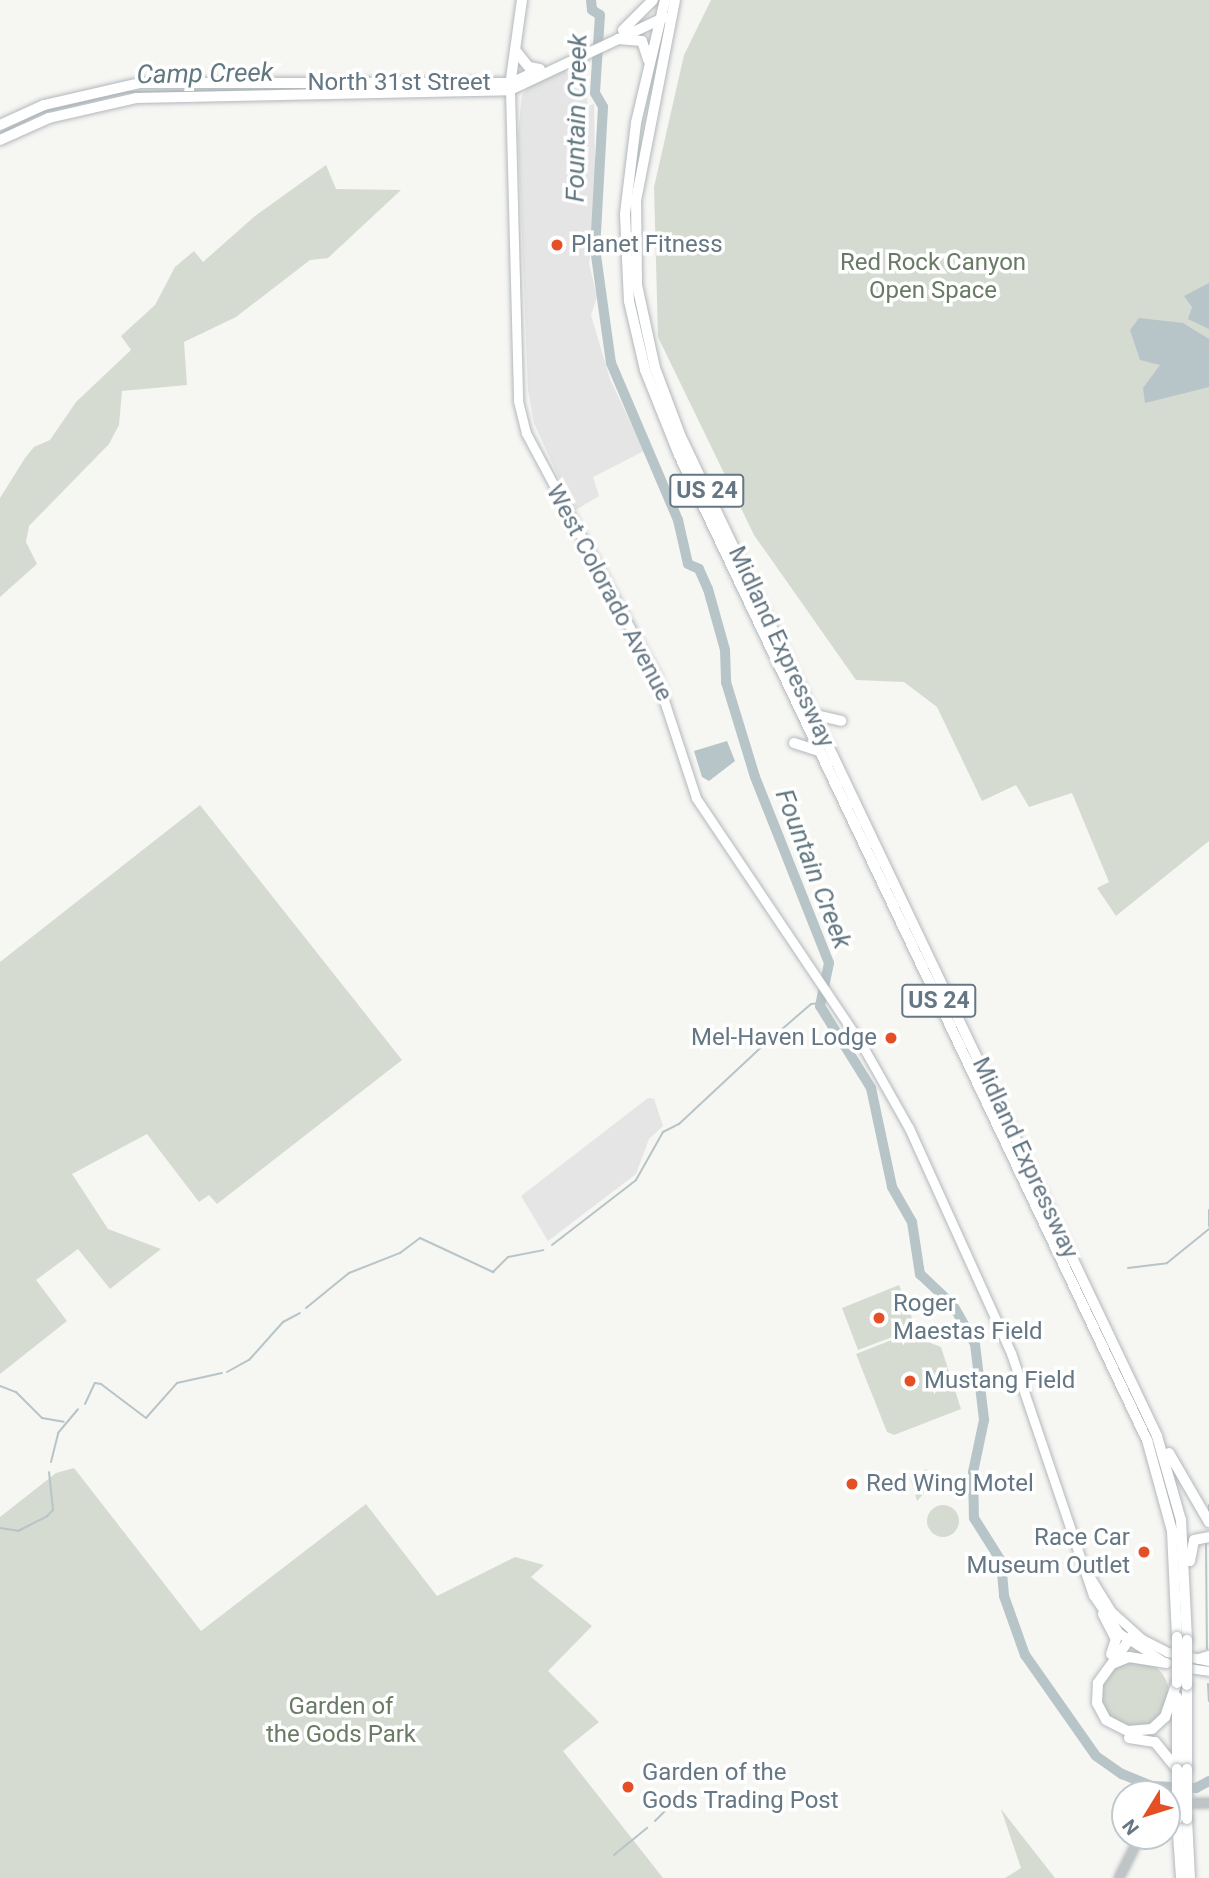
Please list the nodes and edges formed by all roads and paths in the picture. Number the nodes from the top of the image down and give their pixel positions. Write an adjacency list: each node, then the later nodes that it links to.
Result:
1 (522, 0): 7 (main road, West Colorado Avenue)
2 (653, 0): 6 (main road)
3 (665, 0): 5 (main road, US 24)
4 (675, 0): 5 (main road, US 24)
5 (665, 15): 6 (main road); 11 (main road, US 24); 14 (main road, US 24)
6 (615, 38): 8 (main road); 11 (main road)
7 (515, 50): 9 (main road); 10 (main road, West Colorado Avenue)
8 (588, 50): 9 (main road); 10 (main road)
9 (540, 69): 10 (main road)
10 (510, 87): 12 (main road, North 31st Street); 13 (main road, North 31st Street); 23 (main road, West Colorado Avenue)
11 (642, 102): 14 (main road, US 24)
12 (0, 125)
13 (0, 141)
14 (630, 238): 15 (main road, Midland Expressway / US 24)
15 (809, 716): 16 (main road, Midland Expressway / US 24); 17 (main road, Midland Expressway / US 24); 17 (main road)
16 (811, 733): 18 (main road, Midland Expressway / US 24); 18 (main road)
17 (823, 733): 18 (main road, Midland Expressway / US 24)
18 (826, 751): 19 (main road, Midland Expressway / US 24)
19 (1085, 1296): 20 (main road, Midland Expressway / US 24); 27 (main road, Midland Expressway / US 24)
20 (1128, 1373): 21 (main road); 25 (main road, Midland Expressway / US 24)
21 (1209, 1522)
22 (1209, 1537): 25 (main road)
23 (1088, 1575): 24 (main road, West Colorado Avenue); 26 (main road)
24 (1103, 1614): 26 (main road); 28 (main road)
25 (1186, 1614): 27 (main road, Midland Expressway / US 24)
26 (1129, 1637): 28 (main road); 29 (main road); 30 (main road)
27 (1182, 1639): 32 (main road, Midland Expressway / US 24, bridge)
28 (1111, 1659): 30 (main road); 32 (main road); 33 (main road)
29 (1206, 1659)
30 (1167, 1663): 31 (main road)
31 (1207, 1672)
32 (1182, 1684): 33 (main road, Midland Expressway / US 24)
33 (1182, 1769): 36 (main road, Midland Expressway / US 24, bridge)
34 (1209, 1802): 35 (street)
35 (1181, 1803)
36 (1182, 1819): 39 (main road, Midland Expressway / US 24); 40 (main road, Midland Expressway / US 24)
37 (1133, 1850): 38 (street)
38 (1119, 1878)
39 (1181, 1878)
40 (1190, 1878)

